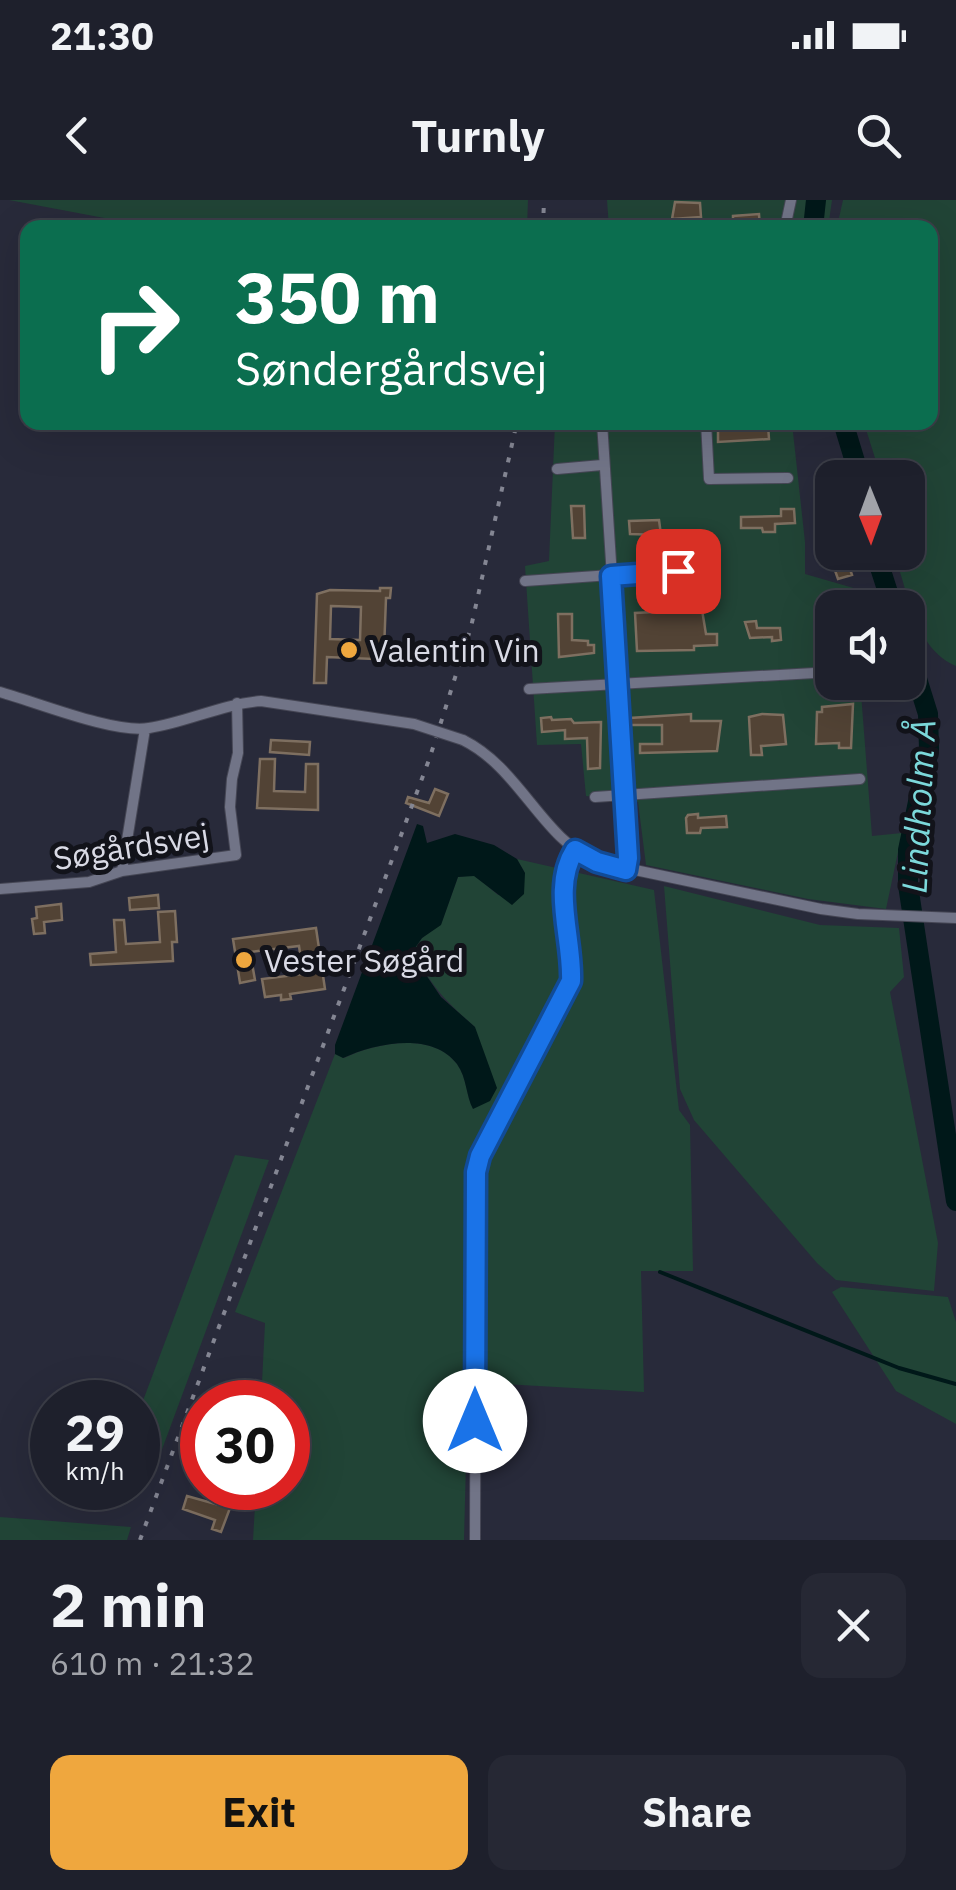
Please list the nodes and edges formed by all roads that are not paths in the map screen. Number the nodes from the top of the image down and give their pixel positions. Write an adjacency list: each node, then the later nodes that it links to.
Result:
1 (602, 430): 3 (street)
2 (706, 430): 5 (street)
3 (602, 465): 4 (street); 7 (street)
4 (557, 469)
5 (788, 478)
6 (711, 568): 7 (street)
7 (611, 576): 8 (street); 10 (street)
8 (525, 581)
9 (815, 673): 10 (street)
10 (618, 684): 11 (street); 16 (street)
11 (529, 690)
12 (0, 692): 14 (street)
13 (237, 703): 14 (street); 18 (street, bridge); 20 (street, Søgårdsvej)
14 (145, 729): 20 (street)
15 (860, 779): 16 (street)
16 (626, 795): 17 (street); 19 (street)
17 (595, 797)
18 (575, 850): 19 (street); 23 (street)
19 (626, 870): 22 (street)
20 (122, 872): 21 (street, Søgårdsvej)
21 (0, 889)
22 (956, 918)
23 (474, 1540)

